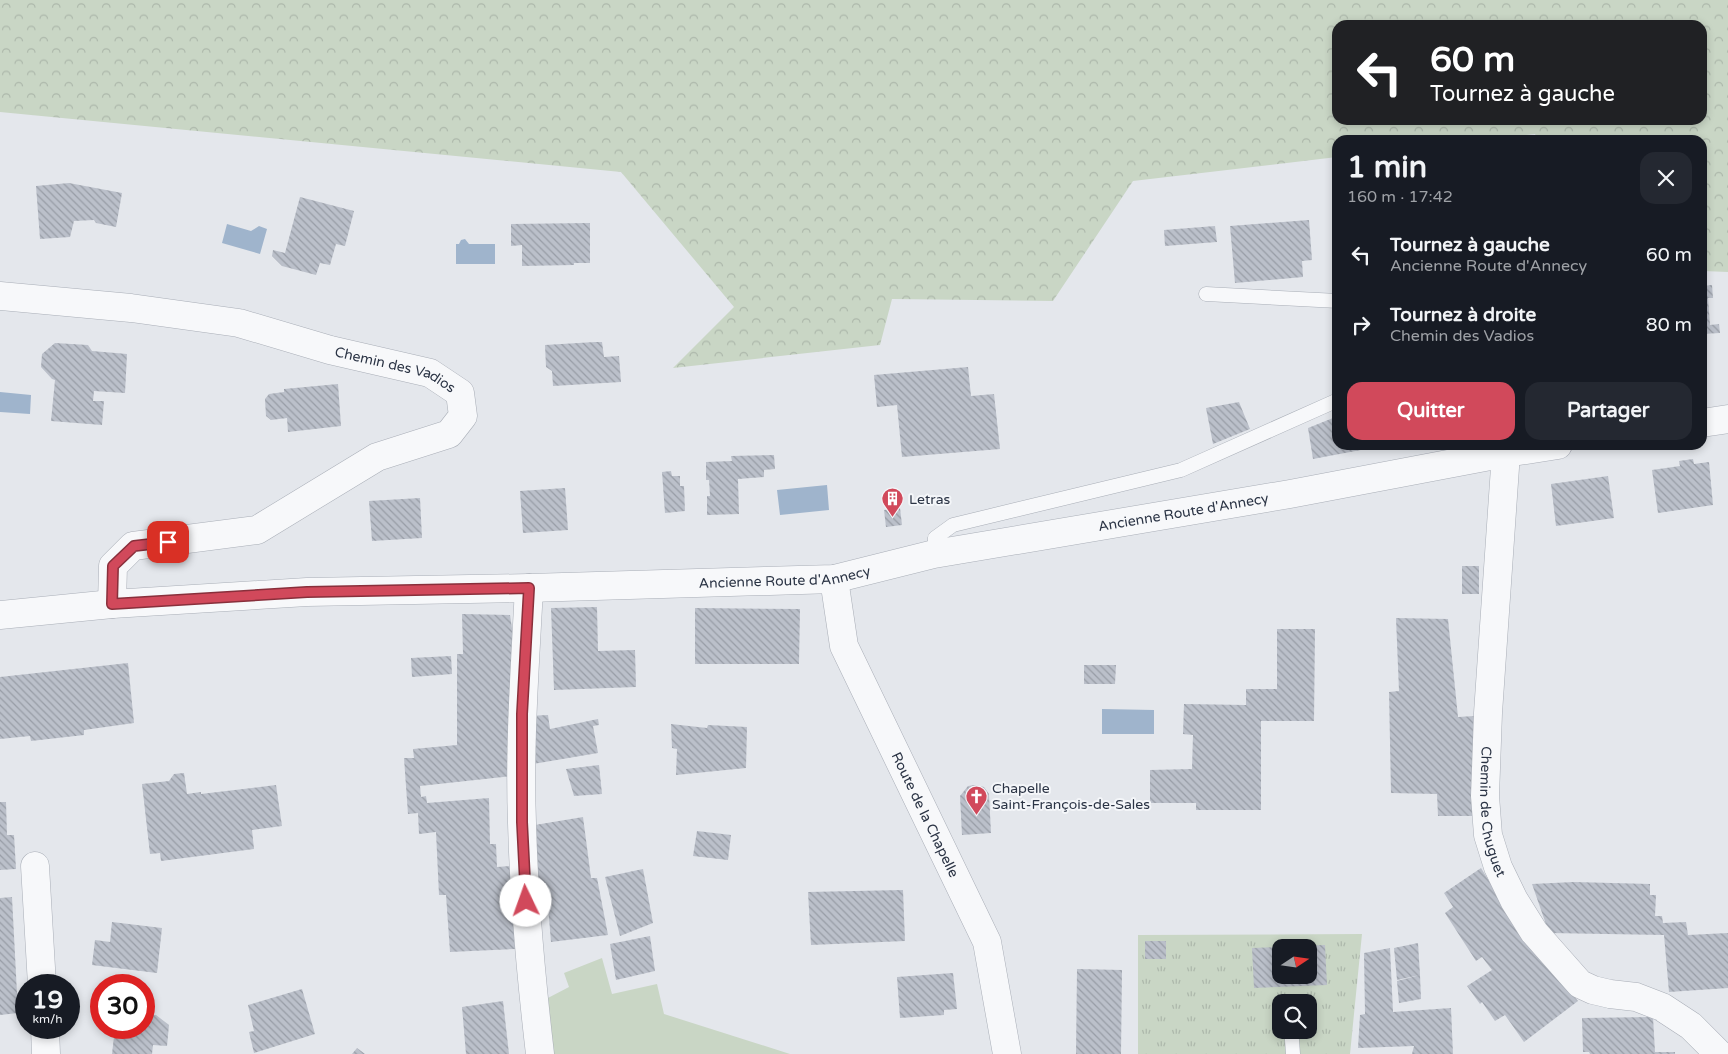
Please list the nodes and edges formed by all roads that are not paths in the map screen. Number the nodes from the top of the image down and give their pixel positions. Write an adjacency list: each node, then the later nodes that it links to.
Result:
1 (1206, 294): 3 (lane)
2 (0, 296): 12 (street, Chemin des Vadios)
3 (1332, 301)
4 (1332, 403): 9 (lane)
5 (1728, 419): 6 (street)
6 (1707, 422)
7 (1526, 450): 8 (street, Ancienne Route d'Annecy)
8 (1506, 453): 9 (street, Ancienne Route d'Annecy); 22 (street, Chemin de Chuguet)
9 (934, 554): 10 (street, Ancienne Route d'Annecy)
10 (834, 579): 11 (street, Ancienne Route d'Annecy); 20 (street, Route de la Chapelle)
11 (529, 588): 12 (street, Ancienne Route d'Annecy); 19 (street)
12 (112, 604): 13 (street, Ancienne Route d'Annecy)
13 (0, 615)
14 (35, 866): 15 (street)
15 (41, 974)
16 (45, 1039): 18 (street)
17 (1292, 1040): 21 (lane)
18 (46, 1054)
19 (540, 1054)
20 (1007, 1054)
21 (1293, 1054)
22 (1719, 1054)

